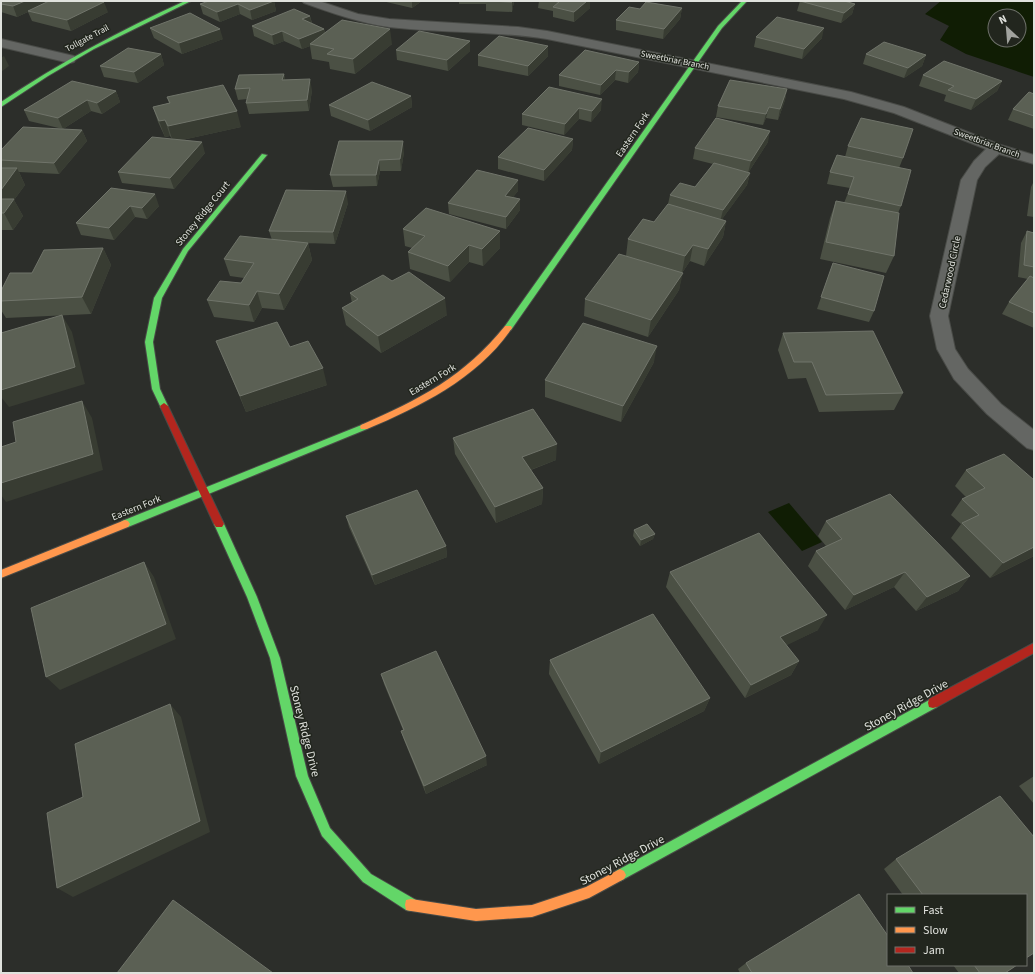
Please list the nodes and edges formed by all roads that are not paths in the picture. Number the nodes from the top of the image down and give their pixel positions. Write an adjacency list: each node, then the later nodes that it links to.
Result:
1 (189, 1): 5 (street, Tollgate Trail)
2 (308, 1): 6 (street, Sweetbriar Branch)
3 (745, 1): 6 (street, Eastern Fork)
4 (1, 43): 5 (street)
5 (70, 59): 7 (street, Tollgate Trail)
6 (694, 64): 8 (street, Sweetbriar Branch); 12 (street, Eastern Fork)
7 (1, 105)
8 (996, 148): 10 (street, Sweetbriar Branch); 11 (street, Cedarwood Circle)
9 (264, 155): 12 (street, Stoney Ridge Court)
10 (1034, 160)
11 (1034, 442)
12 (204, 491): 13 (street, Eastern Fork); 14 (street, Stoney Ridge Drive)
13 (1, 574)
14 (1034, 648)

